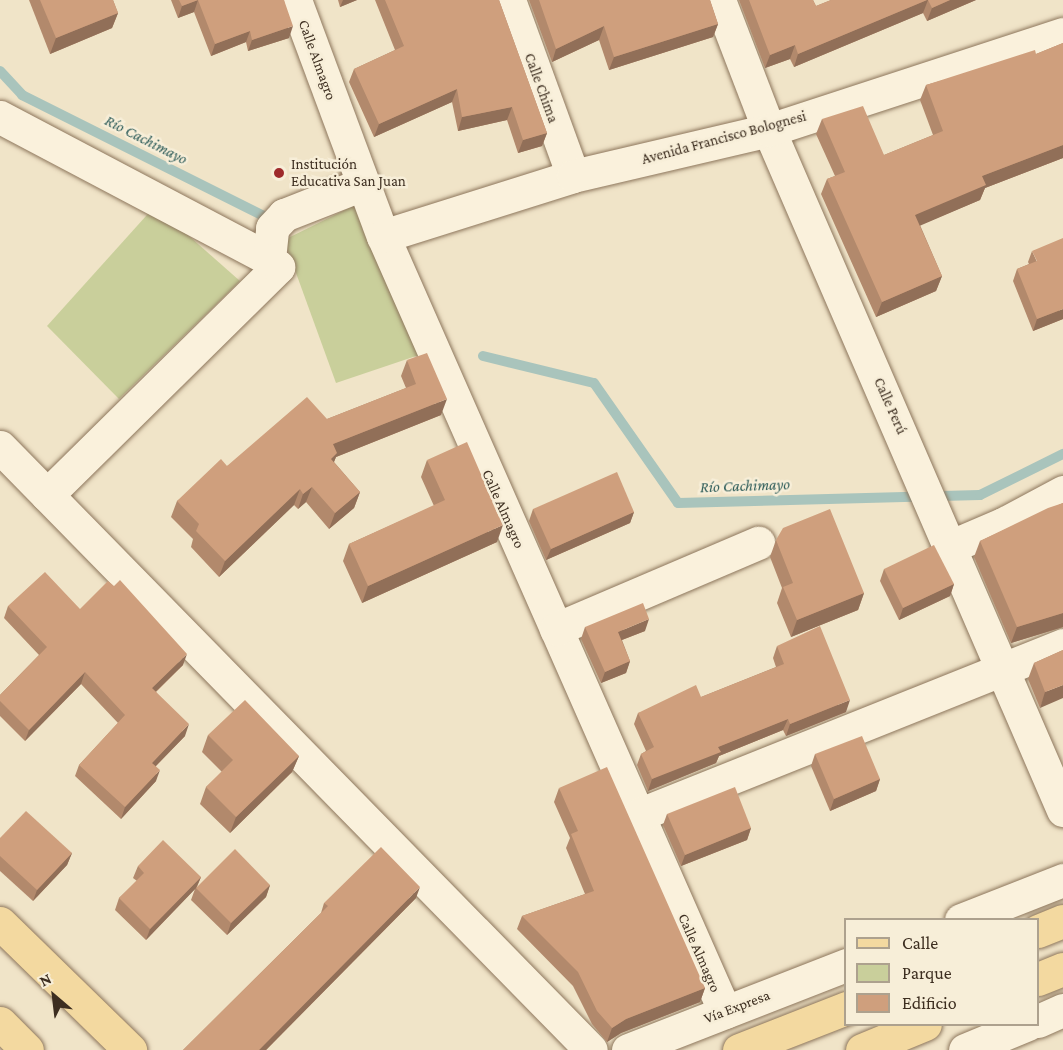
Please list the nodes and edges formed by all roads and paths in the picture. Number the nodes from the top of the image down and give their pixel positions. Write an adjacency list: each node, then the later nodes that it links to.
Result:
1 (295, 0): 8 (street, Calle Almagro)
2 (509, 0): 7 (street, Calle Chima)
3 (719, 0): 6 (street, Calle Perú)
4 (1063, 34): 6 (street, Avenida Francisco Bolognesi)
5 (0, 117): 9 (street)
6 (769, 130): 7 (street, Avenida Francisco Bolognesi); 15 (street, Calle Perú)
7 (573, 176): 10 (street, Avenida Francisco Bolognesi)
8 (363, 184): 9 (street); 10 (street, Calle Almagro)
9 (275, 234): 13 (street)
10 (383, 236): 16 (street, Calle Almagro)
11 (0, 447): 13 (street)
12 (1063, 492): 15 (street)
13 (47, 495): 38 (street)
14 (758, 543): 16 (street)
15 (947, 548): 18 (street, Calle Perú)
16 (556, 629): 20 (street, Calle Almagro)
17 (1063, 645): 18 (street)
18 (1002, 669): 19 (street, Calle Perú); 20 (street)
19 (1063, 810)
20 (638, 814): 31 (street, Calle Almagro)
21 (1063, 880): 22 (street)
22 (966, 918)
23 (1063, 921): 25 (main road)
24 (0, 923): 37 (main road)
25 (1039, 931)
26 (844, 965): 31 (street, Vía Expresa)
27 (1063, 969): 28 (main road)
28 (1039, 979)
29 (844, 1009): 40 (main road)
30 (1063, 1010): 32 (street)
31 (725, 1012): 39 (street, Vía Expresa)
32 (1039, 1021)
33 (0, 1023): 36 (main road)
34 (920, 1026): 41 (main road)
35 (1023, 1026): 42 (street)
36 (27, 1050)
37 (130, 1050)
38 (591, 1050)
39 (628, 1050)
40 (739, 1050)
41 (862, 1050)
42 (965, 1050)

